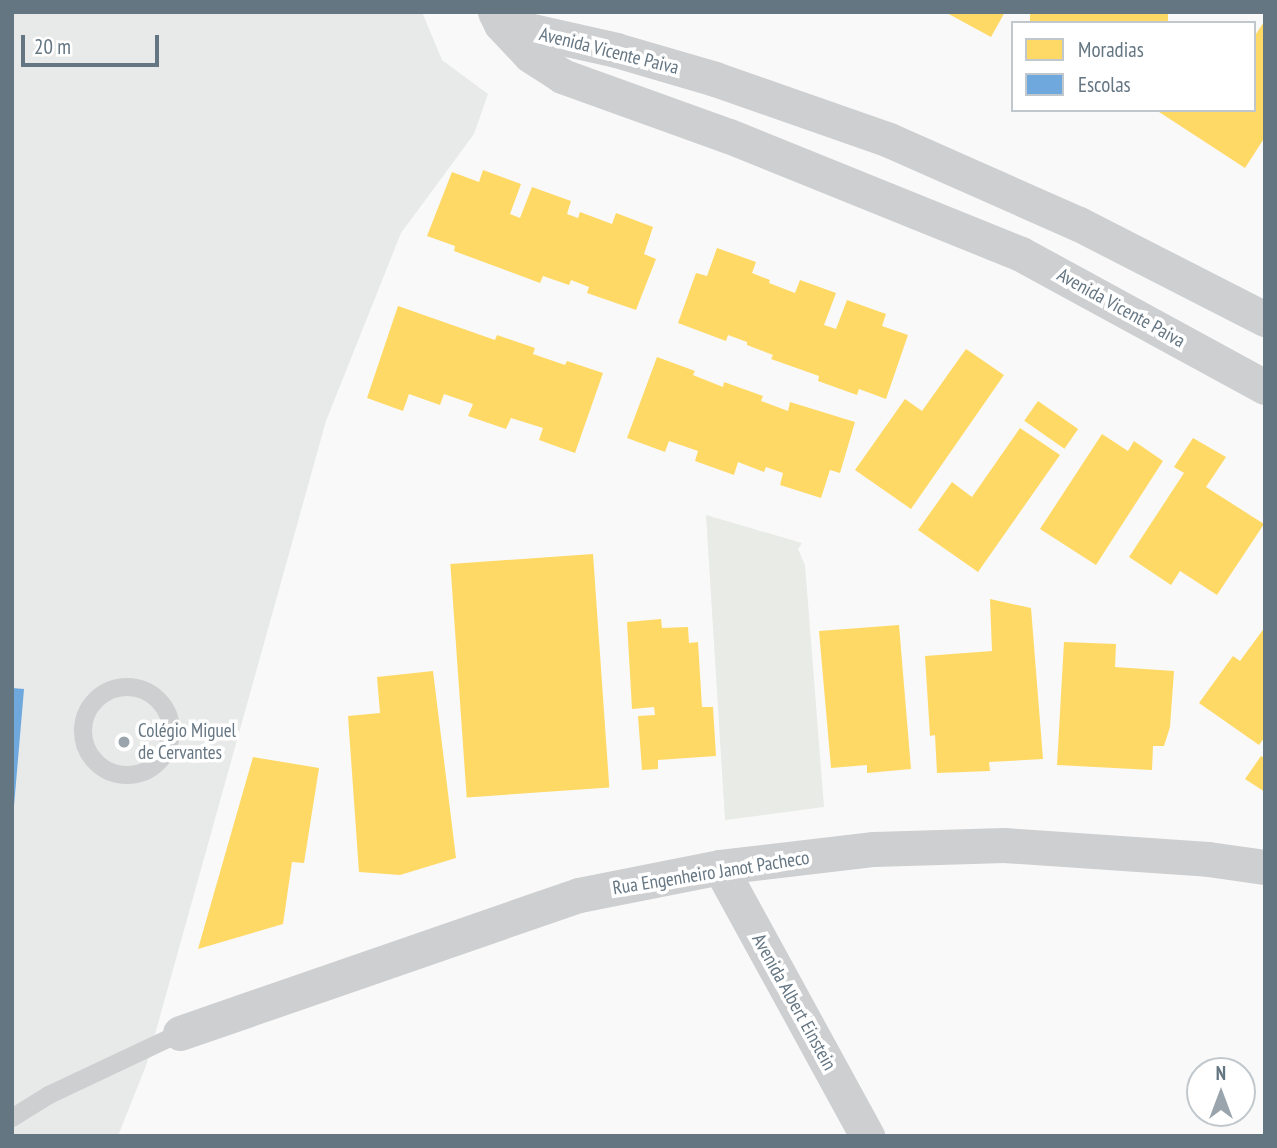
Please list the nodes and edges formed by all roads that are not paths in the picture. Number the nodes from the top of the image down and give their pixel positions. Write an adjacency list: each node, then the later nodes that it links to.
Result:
1 (498, 18): 2 (street, Avenida Vicente Paiva); 3 (street, Avenida Vicente Paiva)
2 (1265, 320)
3 (1265, 387)
4 (97, 765): 4 (lane)
5 (720, 867): 6 (street, Rua Engenheiro Janot Pacheco); 7 (street, Rua Engenheiro Janot Pacheco); 9 (street, Avenida Albert Einstein)
6 (1265, 867)
7 (180, 1033): 8 (lane)
8 (12, 1118)
9 (867, 1136)

